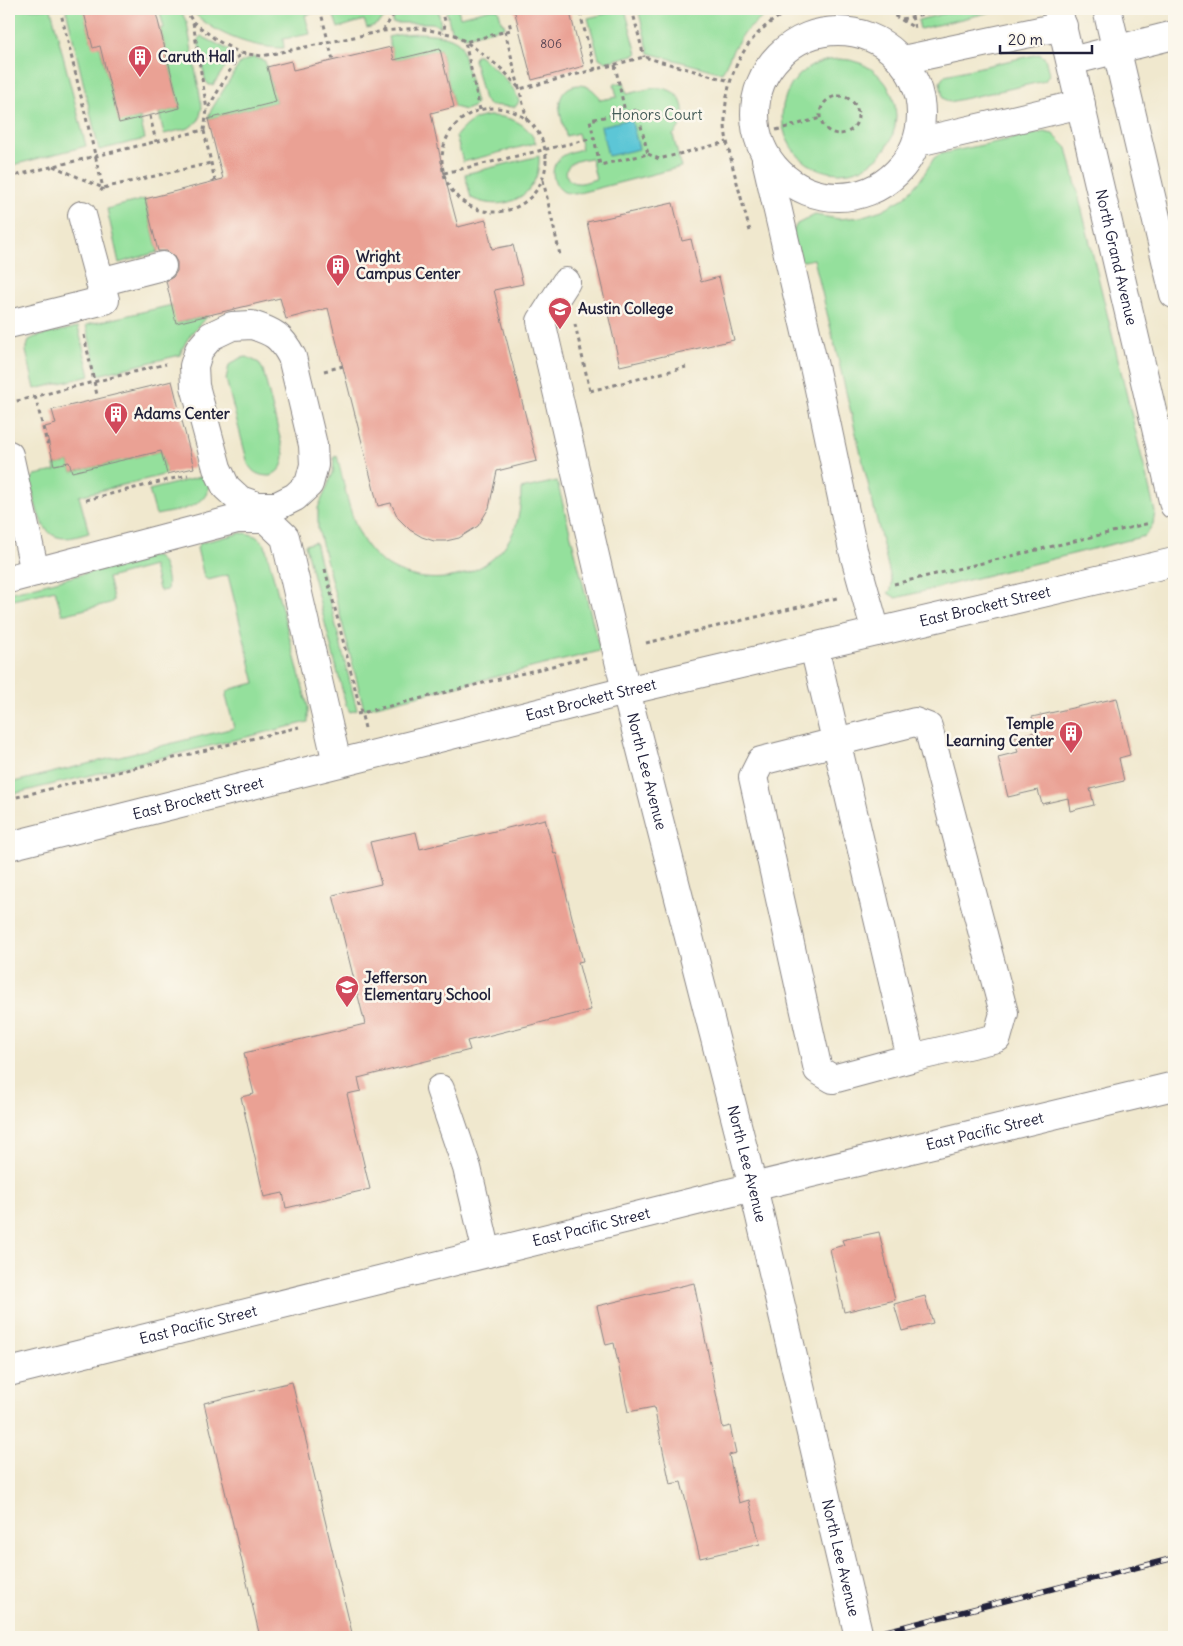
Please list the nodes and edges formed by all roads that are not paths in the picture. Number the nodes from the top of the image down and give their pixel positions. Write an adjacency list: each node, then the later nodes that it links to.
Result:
1 (1107, 9): 4 (street)
2 (1060, 17): 5 (street); 6 (street, North Grand Avenue)
3 (1174, 35): 4 (street)
4 (1116, 49): 6 (street); 14 (street)
5 (903, 60): 8 (street); 9 (street)
6 (1071, 61): 7 (street, North Grand Avenue)
7 (1081, 104): 8 (street); 19 (street, North Grand Avenue)
8 (918, 142): 9 (street)
9 (761, 145): 25 (street)
10 (82, 215): 12 (street)
11 (162, 266): 12 (street)
12 (100, 282): 15 (street)
13 (566, 282): 27 (street, North Lee Avenue)
14 (1174, 294)
15 (9, 324)
16 (9, 455): 23 (street)
17 (221, 477): 18 (street); 18 (street); 20 (street)
18 (295, 498): 21 (street)
19 (1174, 505)
20 (176, 534): 21 (street); 23 (street)
21 (285, 537): 29 (street)
22 (1174, 562): 25 (street, East Brockett Street)
23 (35, 572): 24 (street)
24 (9, 579)
25 (876, 632): 26 (street, East Brockett Street)
26 (814, 647): 27 (street, East Brockett Street); 28 (street)
27 (626, 691): 29 (street, East Brockett Street); 34 (street, North Lee Avenue)
28 (836, 743): 31 (street); 31 (street); 31 (street)
29 (337, 763): 30 (street, East Brockett Street)
30 (9, 846)
31 (911, 1058)
32 (1174, 1086): 34 (street, East Pacific Street)
33 (440, 1089): 35 (street)
34 (753, 1187): 35 (street, East Pacific Street); 37 (street, North Lee Avenue)
35 (487, 1253): 36 (street, East Pacific Street)
36 (9, 1372)
37 (859, 1637)

